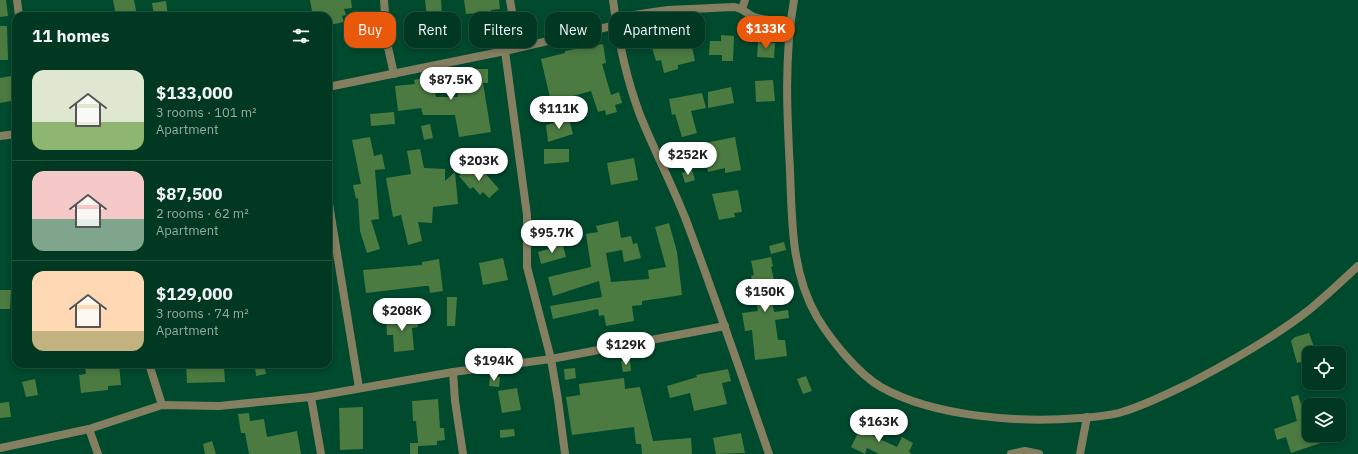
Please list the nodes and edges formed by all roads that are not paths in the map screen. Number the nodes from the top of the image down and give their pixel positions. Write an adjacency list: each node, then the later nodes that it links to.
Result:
1 (17, 0): 8 (street)
2 (384, 0): 18 (street)
3 (510, 0): 9 (street)
4 (613, 0): 10 (street)
5 (745, 0): 7 (street)
6 (794, 0): 12 (street)
7 (742, 9): 11 (street); 12 (street)
8 (18, 12)
9 (512, 12)
10 (614, 12)
11 (655, 12)
12 (790, 22): 31 (street)
13 (609, 27): 14 (street)
14 (537, 43)
15 (515, 48): 17 (street)
16 (621, 48): 24 (street)
17 (505, 51): 18 (street); 25 (street)
18 (394, 74): 19 (street)
19 (332, 86)
20 (12, 134): 21 (street)
21 (0, 136)
22 (332, 223): 28 (street)
23 (1358, 266): 31 (street)
24 (725, 326): 25 (street); 38 (street)
25 (551, 359): 27 (street); 37 (street)
26 (150, 368): 30 (street)
27 (453, 372): 28 (street); 36 (street)
28 (359, 388): 29 (street)
29 (311, 397): 30 (street); 35 (street)
30 (162, 405): 32 (street)
31 (1087, 417): 41 (street)
32 (88, 429): 33 (street); 34 (street)
33 (0, 448)
34 (98, 454)
35 (321, 454)
36 (463, 454)
37 (565, 454)
38 (769, 454)
39 (1011, 454): 40 (street)
40 (1039, 454)
41 (1080, 454)

